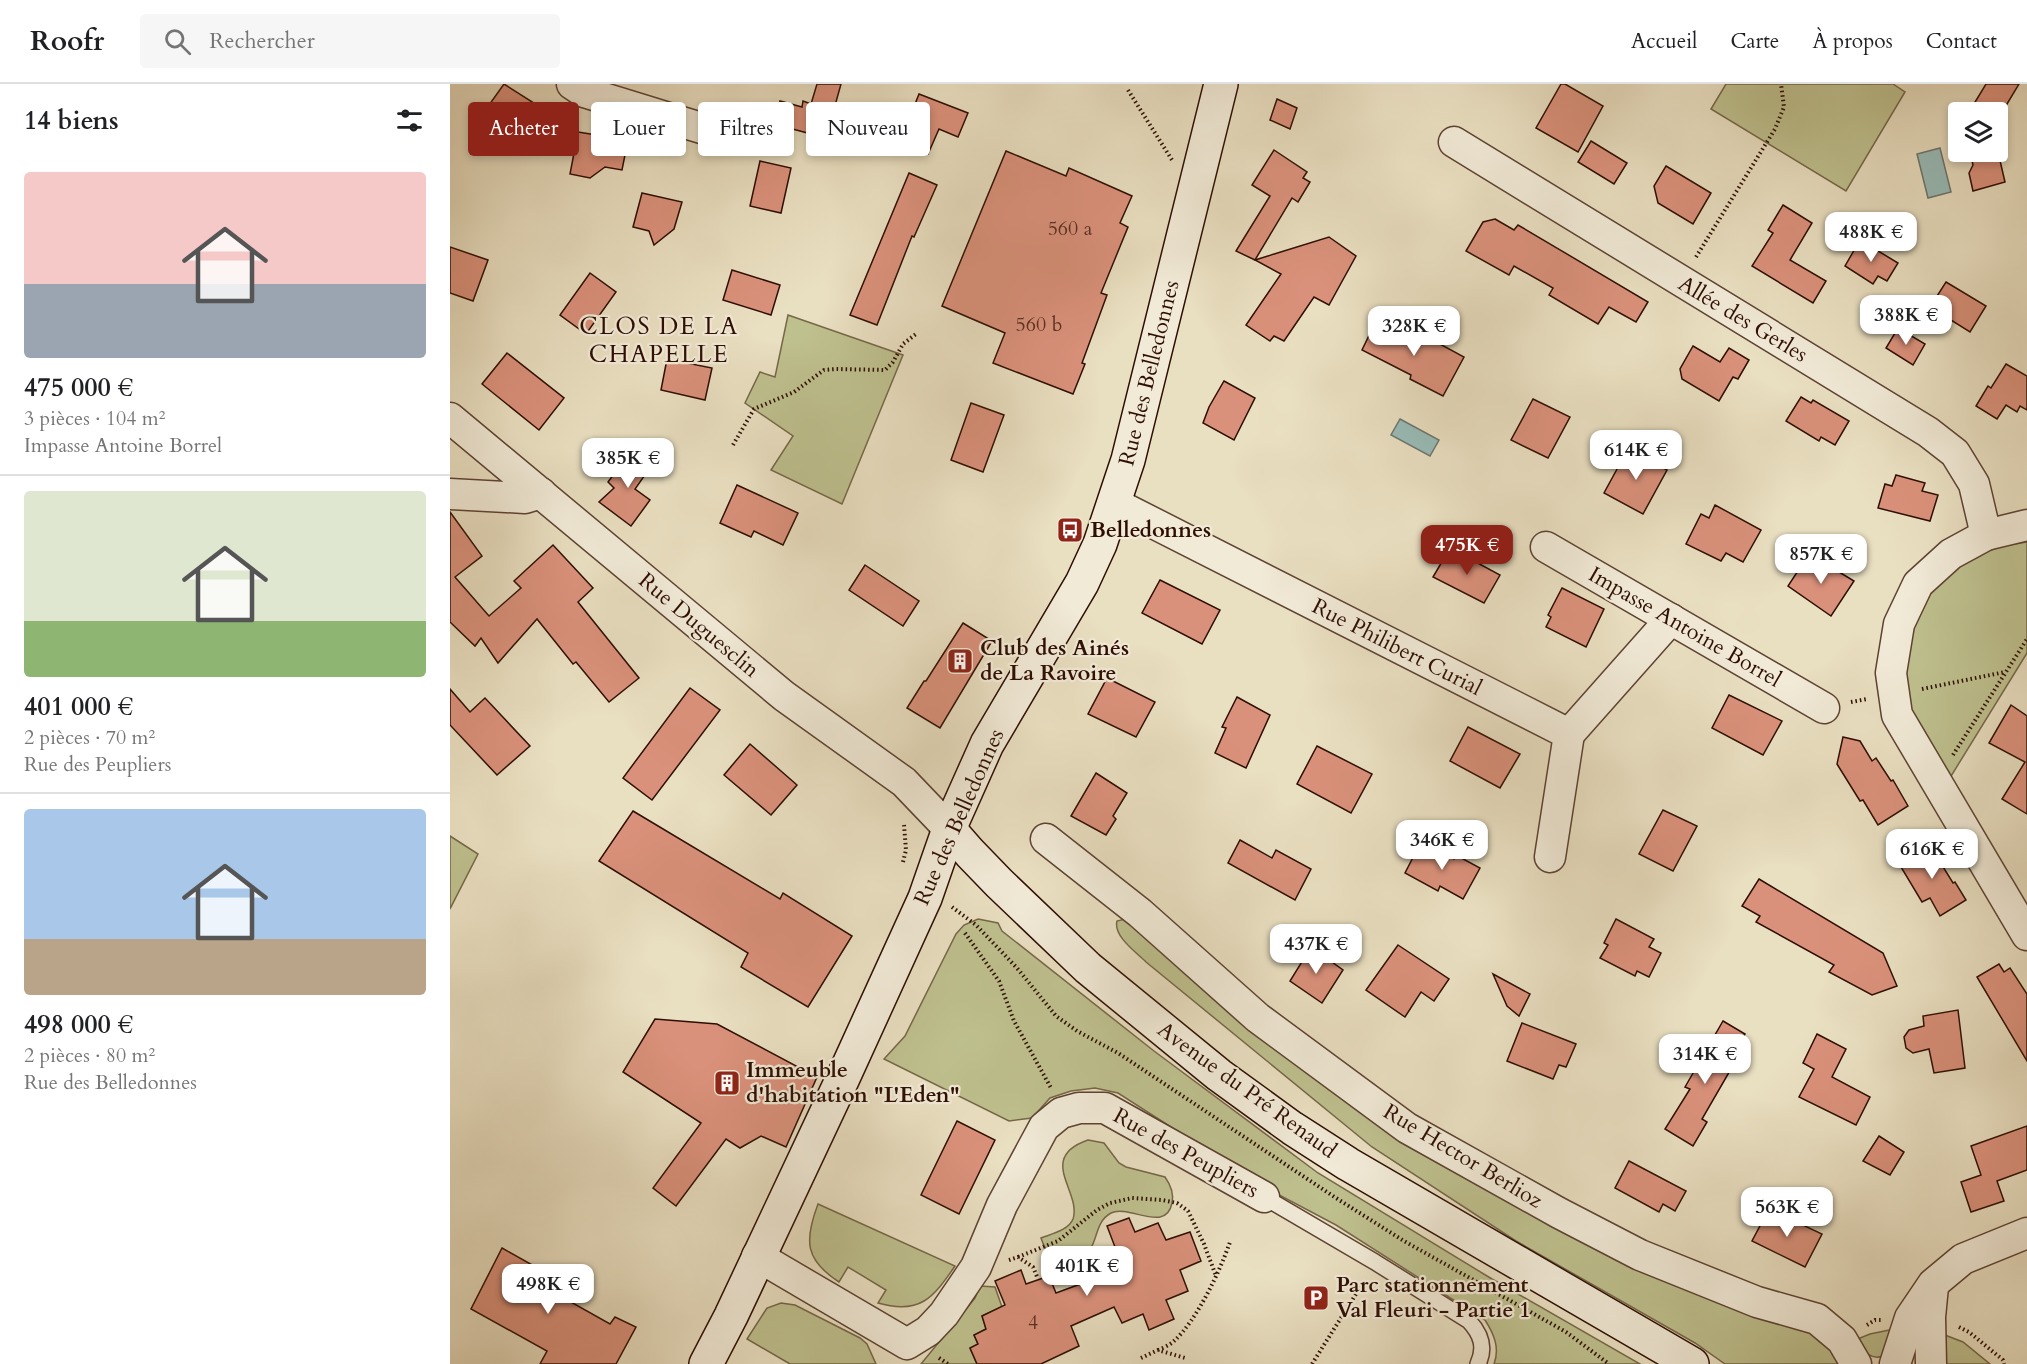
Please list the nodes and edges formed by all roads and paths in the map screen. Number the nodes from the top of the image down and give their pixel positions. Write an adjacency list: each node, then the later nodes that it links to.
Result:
1 (572, 84): 5 (street)
2 (1221, 84): 14 (main road, Rue des Belledonnes)
3 (1781, 84): 8 (path)
4 (1128, 90): 7 (path)
5 (698, 127)
6 (1454, 142): 16 (street, Allée des Gerles)
7 (1174, 164)
8 (1695, 259)
9 (916, 334): 11 (path)
10 (450, 418): 12 (street, Rue Duguesclin)
11 (733, 445)
12 (542, 493): 13 (street); 25 (street, Rue Duguesclin)
13 (450, 494)
14 (1114, 503): 23 (street, Rue Philibert Curial); 26 (main road, Rue des Belledonnes)
15 (2027, 525): 16 (street)
16 (1986, 535): 21 (street)
17 (1546, 547): 18 (street, Impasse Antoine Borrel)
18 (1671, 619): 22 (street, Impasse Antoine Borrel); 23 (street)
19 (2027, 639): 20 (path)
20 (2006, 672): 21 (path); 24 (path)
21 (1894, 694): 22 (path); 31 (street)
22 (1824, 708)
23 (1569, 734): 28 (street)
24 (1950, 762)
25 (904, 782): 26 (street, Rue Duguesclin); 29 (path)
26 (950, 829): 36 (main road, Rue des Belledonnes); 41 (main road, Avenue du Pré Renaud)
27 (1046, 839): 51 (street, Rue Hector Berlioz)
28 (1550, 857)
29 (902, 867)
30 (965, 933): 32 (path)
31 (2027, 935)
32 (1064, 1112): 33 (street, Rue des Peupliers); 43 (street)
33 (1264, 1197): 48 (lane, Rue des Peupliers)
34 (2027, 1233): 39 (street)
35 (1230, 1242): 38 (path)
36 (757, 1256): 43 (street); 46 (main road, Rue des Belledonnes)
37 (1018, 1257): 38 (path)
38 (1216, 1276): 42 (path)
39 (1933, 1284): 52 (street); 53 (street)
40 (1361, 1286): 47 (path)
41 (1645, 1337): 49 (main road, Avenue du Pré Renaud); 50 (main road, Avenue du Pré Renaud)
42 (1158, 1350): 44 (path); 45 (path)
43 (904, 1354)
44 (1141, 1358)
45 (1185, 1358)
46 (706, 1364)
47 (1312, 1364)
48 (1478, 1364)
49 (1676, 1364)
50 (1692, 1364)
51 (1856, 1364)
52 (1895, 1364)
53 (1931, 1364)

